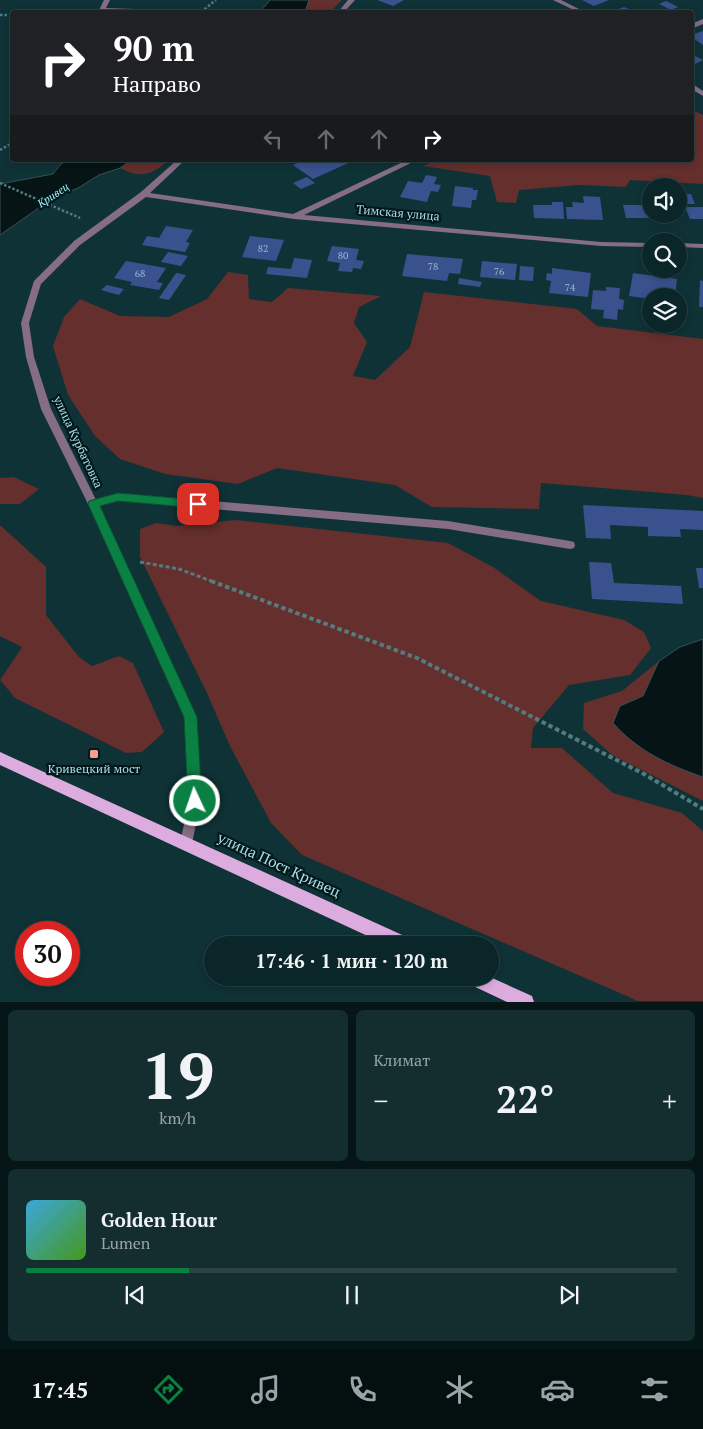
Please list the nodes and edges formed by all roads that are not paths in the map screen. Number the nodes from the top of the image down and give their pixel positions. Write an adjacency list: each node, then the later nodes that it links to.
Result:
1 (352, 0): 3 (street)
2 (556, 0): 4 (street)
3 (343, 10)
4 (578, 10)
5 (178, 162): 7 (street, улица Курбатовка)
6 (409, 162): 8 (street)
7 (144, 194): 8 (street, Тимская улица); 12 (street, улица Курбатовка)
8 (294, 217): 9 (street, Тимская улица)
9 (642, 245)
10 (687, 245): 11 (street)
11 (703, 246)
12 (93, 504): 13 (street); 15 (street, улица Курбатовка)
13 (570, 545)
14 (0, 758): 15 (main road, улица Пост Кривец)
15 (186, 843): 16 (main road, улица Пост Кривец)
16 (386, 936)
17 (492, 986): 18 (main road)
18 (526, 1002)

